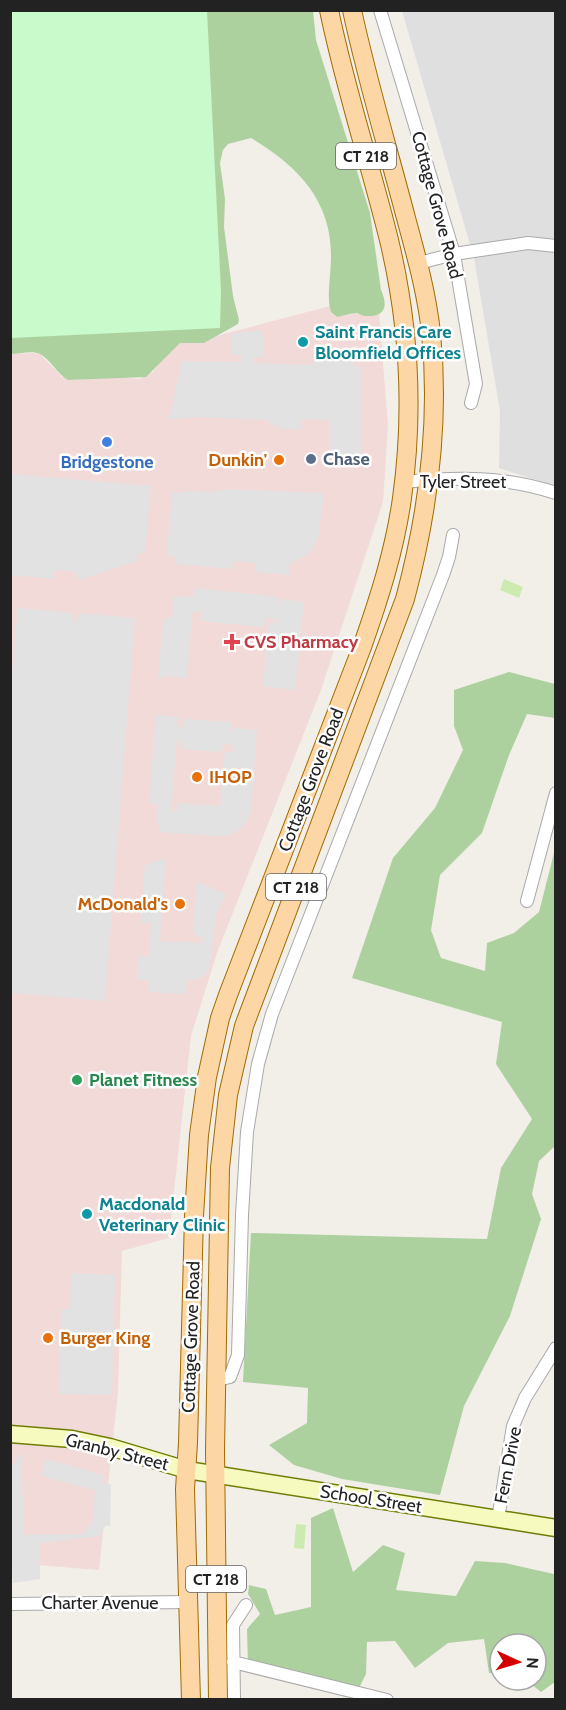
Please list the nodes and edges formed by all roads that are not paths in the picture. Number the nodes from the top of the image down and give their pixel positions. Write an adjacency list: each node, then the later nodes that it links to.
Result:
1 (329, 10): 9 (main road, Cottage Grove Road / CT 218)
2 (352, 10): 6 (main road, Cottage Grove Road / CT 218)
3 (381, 11): 5 (street, Cottage Grove Road)
4 (555, 246): 5 (street)
5 (454, 254): 6 (street); 7 (street, Cottage Grove Road)
6 (419, 263): 8 (main road, Cottage Grove Road / CT 218)
7 (471, 403)
8 (428, 480): 9 (street, Tyler Street); 10 (street, Tyler Street); 13 (main road, Cottage Grove Road / CT 218)
9 (404, 482): 12 (main road, Cottage Grove Road / CT 218)
10 (555, 493)
11 (453, 535): 17 (street, Cottage Grove Road)
12 (326, 738): 13 (main road); 18 (main road, Cottage Grove Road / CT 218)
13 (348, 748): 16 (main road, Cottage Grove Road / CT 218)
14 (555, 794): 15 (street)
15 (527, 901)
16 (289, 905): 17 (street); 19 (main road, Cottage Grove Road / CT 218)
17 (311, 914): 21 (street, Cottage Grove Road)
18 (220, 1018): 19 (main road); 25 (main road, Cottage Grove Road / CT 218)
19 (244, 1026): 20 (main road, Cottage Grove Road / CT 218)
20 (218, 1229): 21 (street); 23 (main road, Cottage Grove Road / CT 218)
21 (241, 1230): 23 (street, Cottage Grove Road)
22 (555, 1347): 27 (street, Fern Drive)
23 (217, 1380): 26 (main road, Cottage Grove Road / CT 218)
24 (10, 1434): 25 (main road, Granby Street)
25 (187, 1470): 26 (main road, School Street); 29 (main road, Cottage Grove Road / CT 218)
26 (215, 1474): 27 (main road, School Street); 34 (main road, Cottage Grove Road / CT 218)
27 (498, 1520): 28 (main road, School Street)
28 (555, 1528)
29 (189, 1602): 30 (street, Charter Avenue); 33 (main road, Cottage Grove Road / CT 218)
30 (10, 1604)
31 (246, 1605): 32 (street)
32 (233, 1662): 35 (street); 36 (street)
33 (191, 1700)
34 (218, 1700)
35 (234, 1700)
36 (387, 1700)

